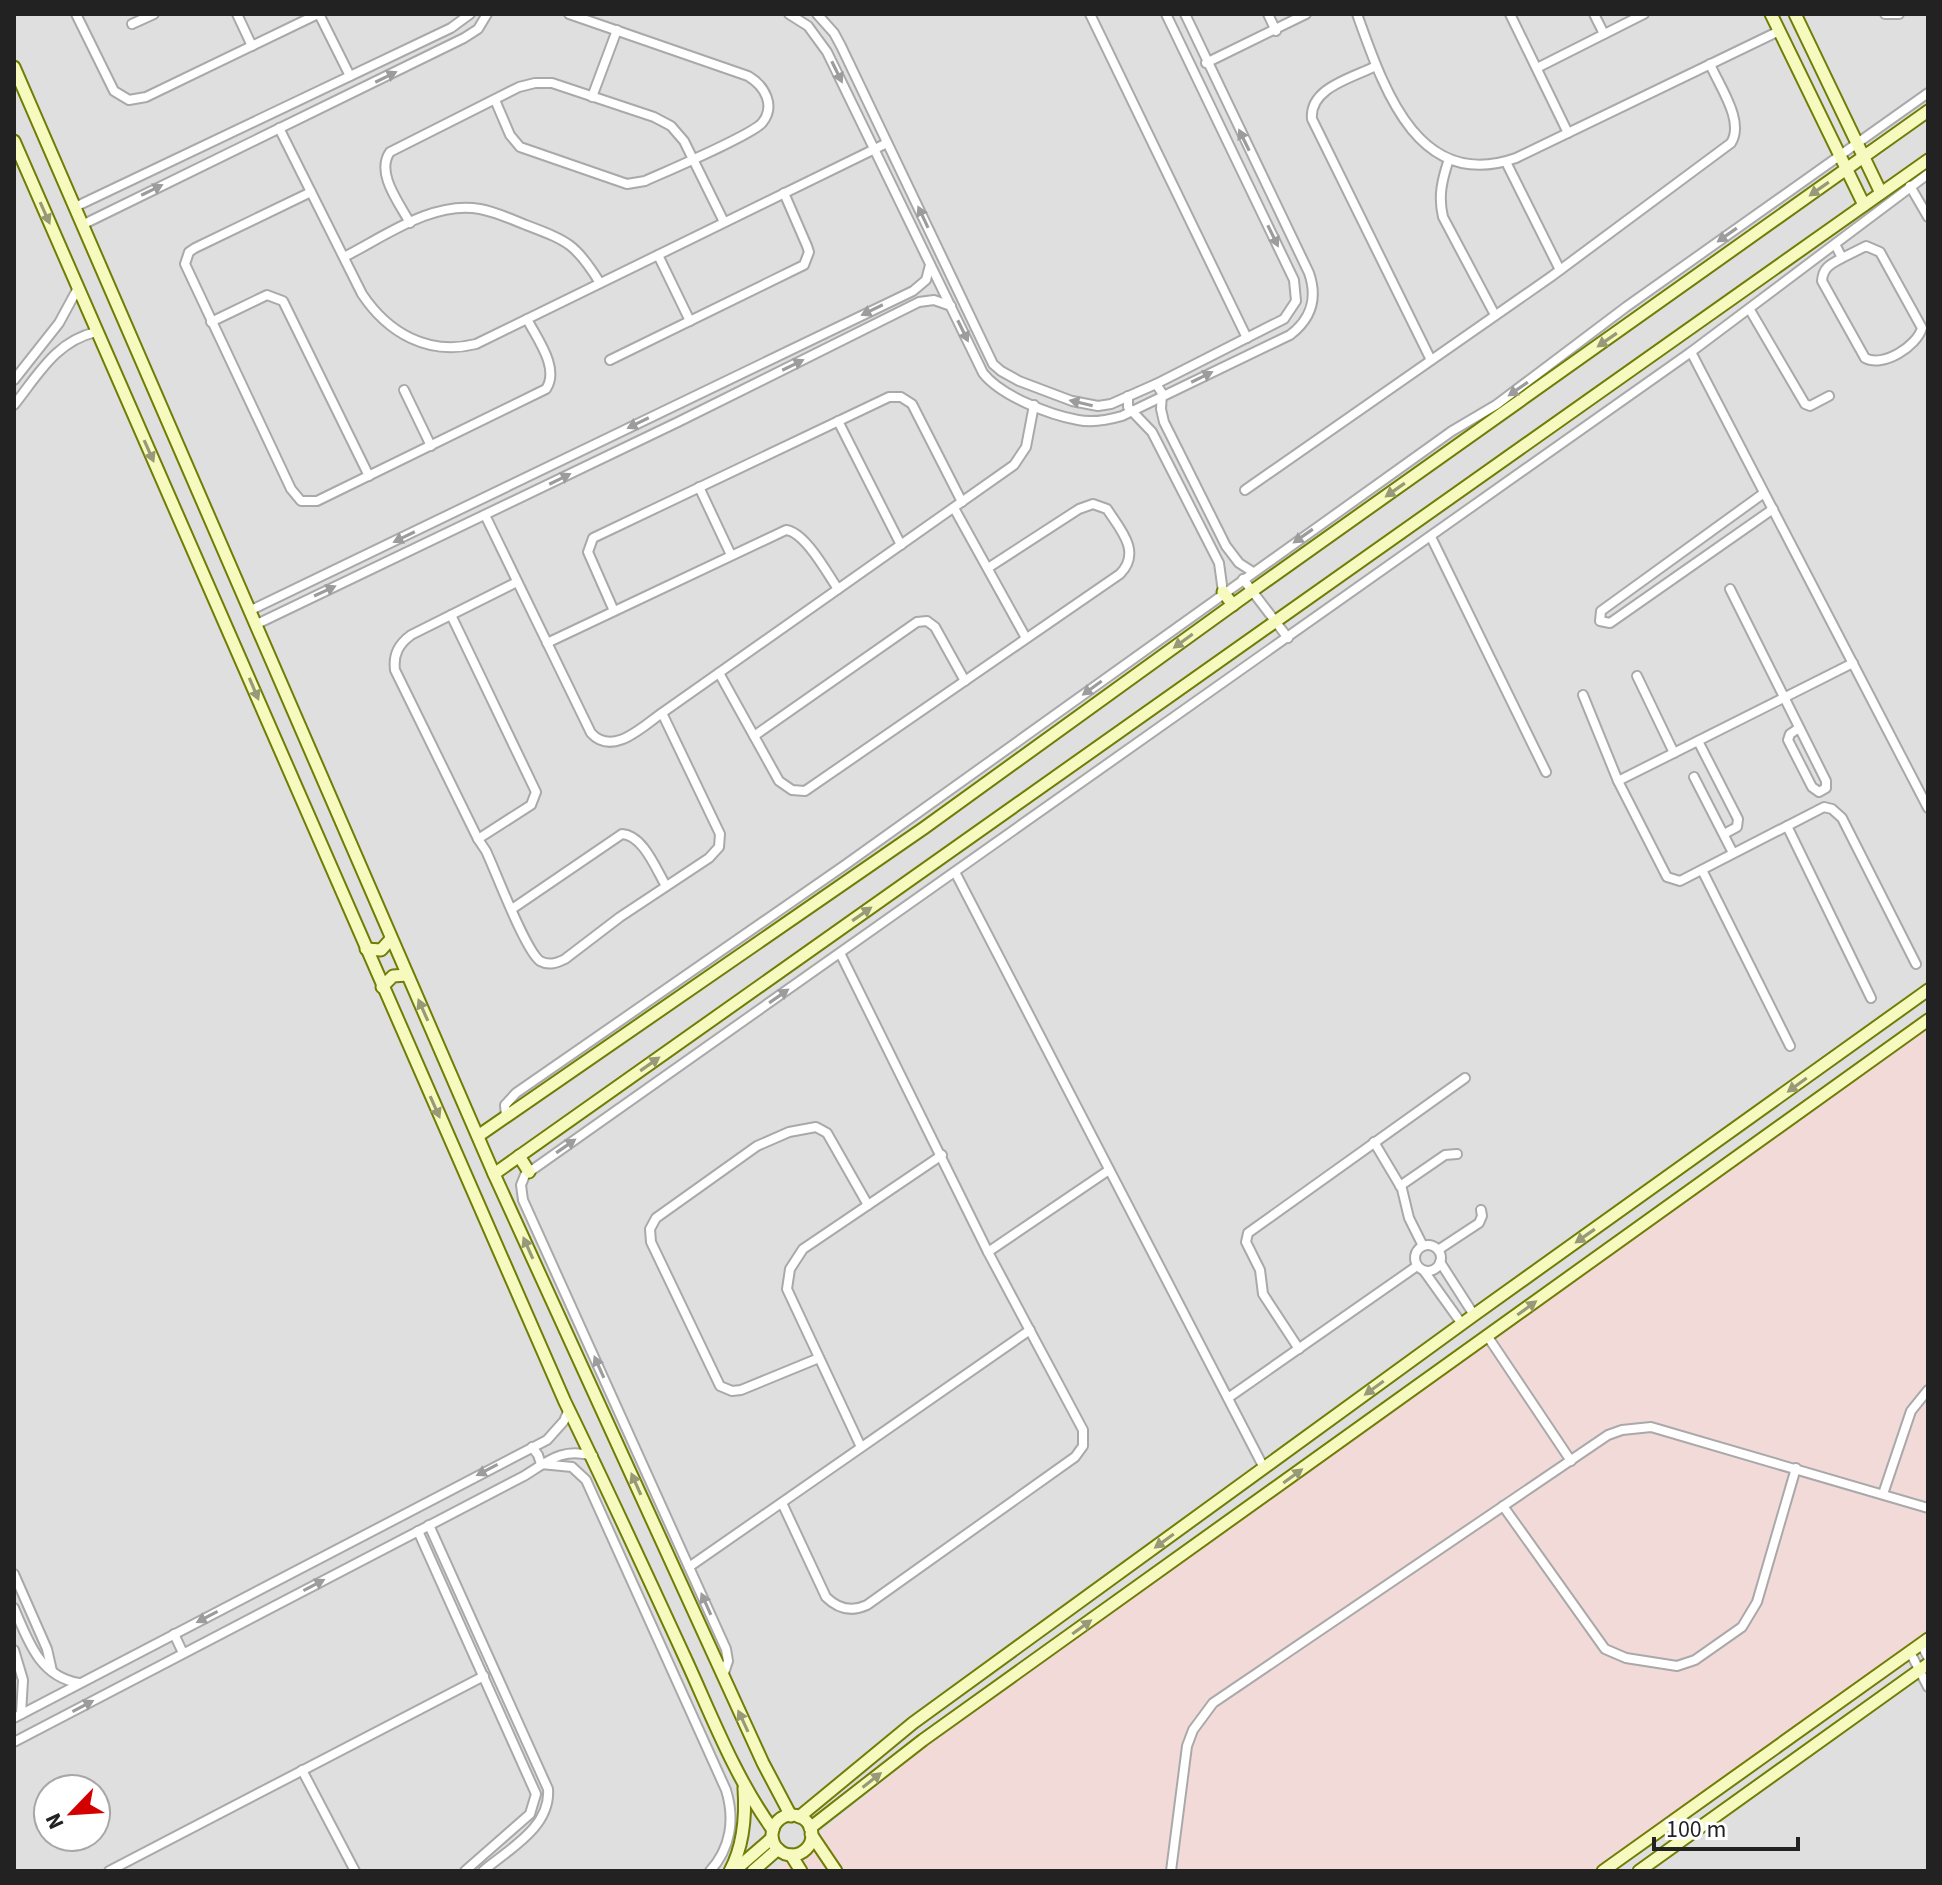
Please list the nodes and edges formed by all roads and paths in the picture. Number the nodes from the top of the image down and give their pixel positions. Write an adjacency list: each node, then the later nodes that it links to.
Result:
1 (76, 14): 28 (street)
2 (154, 14): 23 (street)
3 (237, 14): 28 (street)
4 (319, 14): 28 (street); 34 (street)
5 (470, 14): 34 (street)
6 (487, 14): 39 (street, one-way to 6)
7 (569, 14): 24 (street)
8 (789, 14): 48 (street, one-way to 48)
9 (817, 14): 46 (street)
10 (1090, 14): 84 (street)
11 (1166, 14): 62 (street)
12 (1185, 14): 29 (street)
13 (1268, 14): 25 (street)
14 (1306, 14): 25 (street)
15 (1357, 14): 31 (street)
16 (1510, 14): 33 (street)
17 (1594, 14): 27 (street)
18 (1644, 14): 27 (street)
19 (1771, 14): 26 (street)
20 (1795, 14): 41 (street)
21 (1885, 14): 22 (street)
22 (1899, 14)
23 (132, 24)
24 (617, 30): 37 (street); 51 (street)
25 (1276, 31): 29 (street)
26 (1779, 31): 30 (street); 43 (street)
27 (1604, 34): 33 (street)
28 (252, 46)
29 (1206, 63): 58 (street, one-way to 29)
30 (1710, 64): 44 (street); 74 (street)
31 (1376, 66): 52 (street); 87 (street)
32 (14, 67): 64 (street)
33 (1537, 68): 44 (street)
34 (350, 76): 36 (street)
35 (1928, 93): 47 (street)
36 (314, 94): 39 (street); 64 (street)
37 (592, 97): 38 (street); 51 (street)
38 (495, 100): 51 (street); 67 (street)
39 (321, 108): 42 (street)
40 (1928, 111): 50 (street)
41 (1847, 123): 43 (street); 47 (street)
42 (279, 128): 59 (street); 68 (street, one-way to 42)
43 (1828, 131): 49 (street)
44 (1568, 133): 54 (street)
45 (14, 141): 76 (street, one-way to 76)
46 (887, 143): 48 (street); 91 (street, one-way to 46)
47 (1858, 144): 49 (street); 50 (street)
48 (875, 149): 60 (street); 73 (street)
49 (1841, 156): 55 (street); 113 (street, one-way to 113)
50 (1864, 157): 55 (street); 61 (street)
51 (693, 158): 66 (street)
52 (1449, 159): 54 (street); 79 (street)
53 (1928, 160): 61 (street)
54 (1506, 162): 74 (street)
55 (1847, 170): 63 (street); 118 (street, one-way to 118)
56 (1928, 174): 57 (street)
57 (1910, 186): 65 (street); 69 (street)
58 (1267, 187): 62 (street); 93 (street, one-way to 58)
59 (311, 192): 71 (street); 82 (street)
60 (784, 193): 66 (street); 81 (street)
61 (1881, 193): 63 (street)
62 (1252, 194): 84 (street, one-way to 84)
63 (1864, 205): 124 (street)
64 (75, 207): 68 (street)
65 (1928, 217)
66 (724, 222): 70 (street)
67 (410, 223): 71 (street); 75 (street)
68 (82, 225): 121 (street)
69 (1835, 244): 72 (street); 78 (street)
70 (658, 255): 75 (street); 81 (street)
71 (344, 257): 80 (street)
72 (1842, 258): 72 (street)
73 (930, 264): 77 (street); 121 (street, one-way to 121)
74 (1560, 270): 79 (street)
75 (600, 283): 80 (street)
76 (78, 288): 83 (street); 88 (street)
77 (951, 306): 95 (street, one-way to 95); 106 (street, one-way to 77)
78 (1750, 310): 85 (street); 92 (street)
79 (1495, 315): 87 (street)
80 (527, 319): 98 (street)
81 (690, 321): 86 (street)
82 (211, 322): 99 (street); 99 (street)
83 (96, 332): 94 (street); 153 (street, one-way to 153)
84 (1247, 338): 89 (street)
85 (1691, 352): 102 (street); 107 (street)
86 (610, 360)
87 (1431, 360): 101 (street)
88 (14, 380)
89 (1156, 384): 91 (street); 93 (street)
90 (404, 390): 98 (street)
91 (1128, 396): 96 (street)
92 (1829, 396)
93 (1162, 397): 96 (street); 113 (street)
94 (14, 405)
95 (1034, 405): 96 (street); 103 (street)
96 (1131, 412): 119 (street)
97 (838, 421): 100 (street); 103 (street); 109 (street)
98 (431, 446): 99 (street)
99 (369, 476)
100 (699, 487): 110 (street); 122 (street)
101 (1245, 490)
102 (1764, 493): 105 (street); 108 (street)
103 (962, 502): 104 (street)
104 (954, 508): 109 (street); 112 (street)
105 (1773, 509): 111 (street); 129 (street)
106 (485, 515): 115 (street); 125 (street, one-way to 106)
107 (1431, 537): 127 (street); 140 (street)
108 (1693, 544): 111 (street); 111 (street)
109 (901, 545): 116 (street)
110 (731, 555): 116 (street); 122 (street)
111 (1703, 558)
112 (988, 568): 126 (street); 126 (street)
113 (1253, 572): 114 (street)
114 (1243, 579): 118 (street); 119 (street)
115 (517, 582): 123 (street); 128 (street)
116 (838, 589): 130 (street)
117 (1730, 589): 134 (street)
118 (1252, 591): 120 (street); 124 (street)
119 (1223, 592): 120 (street); 167 (street, one-way to 167)
120 (1233, 605): 167 (street, one-way to 167)
121 (249, 611): 125 (street)
122 (614, 611): 128 (street)
123 (451, 615): 146 (street); 146 (street)
124 (1275, 622): 127 (street); 172 (street, one-way to 124)
125 (255, 625): 152 (street)
126 (1026, 638): 132 (street)
127 (1288, 638): 149 (street)
128 (547, 643): 135 (street)
129 (1853, 663): 134 (street); 143 (street)
130 (719, 673): 135 (street); 137 (street)
131 (1637, 676): 139 (street)
132 (965, 681): 137 (street); 137 (street)
133 (1583, 695): 142 (street)
134 (1783, 698): 136 (street); 138 (street)
135 (662, 713): 150 (street)
136 (1799, 728): 136 (street)
137 (754, 736)
138 (1698, 741): 139 (street); 141 (street)
139 (1674, 753): 142 (street)
140 (1546, 772)
141 (1714, 773): 145 (street); 145 (street)
142 (1618, 781): 148 (street)
143 (1928, 808)
144 (1787, 826): 147 (street); 155 (street); 159 (street)
145 (1724, 834): 147 (street)
146 (478, 839): 151 (street)
147 (1733, 853): 148 (street)
148 (1702, 870): 162 (street)
149 (955, 872): 154 (street); 173 (street)
150 (666, 886): 151 (street); 151 (street)
151 (512, 909)
152 (391, 939): 153 (street); 156 (street)
153 (366, 949): 157 (street)
154 (840, 953): 171 (street); 174 (street, one-way to 154)
155 (1916, 964)
156 (407, 975): 157 (street); 168 (street, one-way to 156)
157 (382, 987): 192 (street, one-way to 192)
158 (1928, 990): 161 (street)
159 (1871, 998)
160 (1928, 1020): 164 (street)
161 (1857, 1042): 163 (street); 164 (street)
162 (1790, 1046)
163 (1839, 1055): 165 (street); 184 (street, one-way to 184)
164 (1870, 1062): 165 (street)
165 (1853, 1074): 187 (street, one-way to 165)
166 (1465, 1078): 169 (street)
167 (506, 1117): 168 (street)
168 (478, 1136): 175 (street)
169 (1374, 1142): 176 (street); 188 (street)
170 (1457, 1154): 176 (street)
171 (942, 1155): 177 (street); 181 (street)
172 (519, 1156): 174 (street); 175 (street)
173 (1109, 1170): 181 (street); 191 (street)
174 (529, 1172): 206 (street, one-way to 174)
175 (494, 1174): 219 (street, one-way to 175)
176 (1400, 1186): 179 (street)
177 (868, 1205): 189 (street); 189 (street)
178 (1481, 1210): 180 (street)
179 (1423, 1246): 180 (street); 183 (street)
180 (1438, 1250): 182 (street)
181 (988, 1252): 186 (street)
182 (1440, 1262): 183 (street); 184 (street)
183 (1420, 1268): 185 (street); 188 (street)
184 (1474, 1315): 185 (street)
185 (1462, 1324): 198 (street, one-way to 198)
186 (1030, 1330): 194 (street); 201 (street)
187 (1488, 1337): 196 (street); 224 (street, one-way to 187)
188 (1299, 1349): 191 (street)
189 (819, 1358): 194 (street)
190 (1928, 1390): 200 (street)
191 (1228, 1398): 198 (street)
192 (569, 1409): 193 (street); 195 (street)
193 (532, 1447): 197 (street); 209 (street, one-way to 209)
194 (861, 1447): 201 (street)
195 (593, 1456): 197 (street); 226 (street)
196 (1571, 1461): 199 (street); 202 (street)
197 (541, 1464): 204 (street); 238 (street)
198 (1264, 1468): 223 (street, one-way to 223)
199 (1796, 1468): 200 (street); 202 (street)
200 (1883, 1494): 203 (street)
201 (782, 1503): 206 (street)
202 (1503, 1506): 243 (street)
203 (1928, 1508)
204 (429, 1525): 205 (street); 237 (street)
205 (418, 1531): 213 (street, one-way to 205); 218 (street)
206 (689, 1567): 219 (street, one-way to 206)
207 (14, 1574): 217 (street)
208 (14, 1608): 211 (street)
209 (174, 1634): 213 (street); 220 (street)
210 (1925, 1642): 212 (street); 215 (street)
211 (33, 1651): 214 (street); 217 (street)
212 (1910, 1652): 216 (street); 244 (street)
213 (183, 1653): 225 (street, one-way to 213)
214 (16, 1654): 222 (street)
215 (1928, 1657)
216 (1924, 1668): 221 (street); 245 (street)
217 (52, 1672): 220 (street)
218 (484, 1676): 228 (street); 236 (street)
219 (723, 1677): 227 (street, one-way to 219)
220 (80, 1683): 222 (street)
221 (1928, 1687)
222 (18, 1716)
223 (913, 1723): 224 (street); 230 (street)
224 (923, 1740): 231 (street, one-way to 224)
225 (14, 1742)
226 (730, 1756): 227 (street); 229 (street)
227 (763, 1763): 230 (street)
228 (302, 1770): 234 (street); 235 (street)
229 (744, 1783): 232 (street); 239 (street)
230 (795, 1816): 231 (street); 232 (street)
231 (811, 1831): 233 (street); 242 (street)
232 (774, 1839): 233 (street); 239 (street); 240 (street)
233 (791, 1855): 241 (street)
234 (109, 1871)
235 (355, 1871)
236 (465, 1871)
237 (483, 1871)
238 (710, 1871)
239 (732, 1871)
240 (753, 1871)
241 (801, 1871)
242 (836, 1871)
243 (1171, 1871)
244 (1603, 1871)
245 (1639, 1871)

